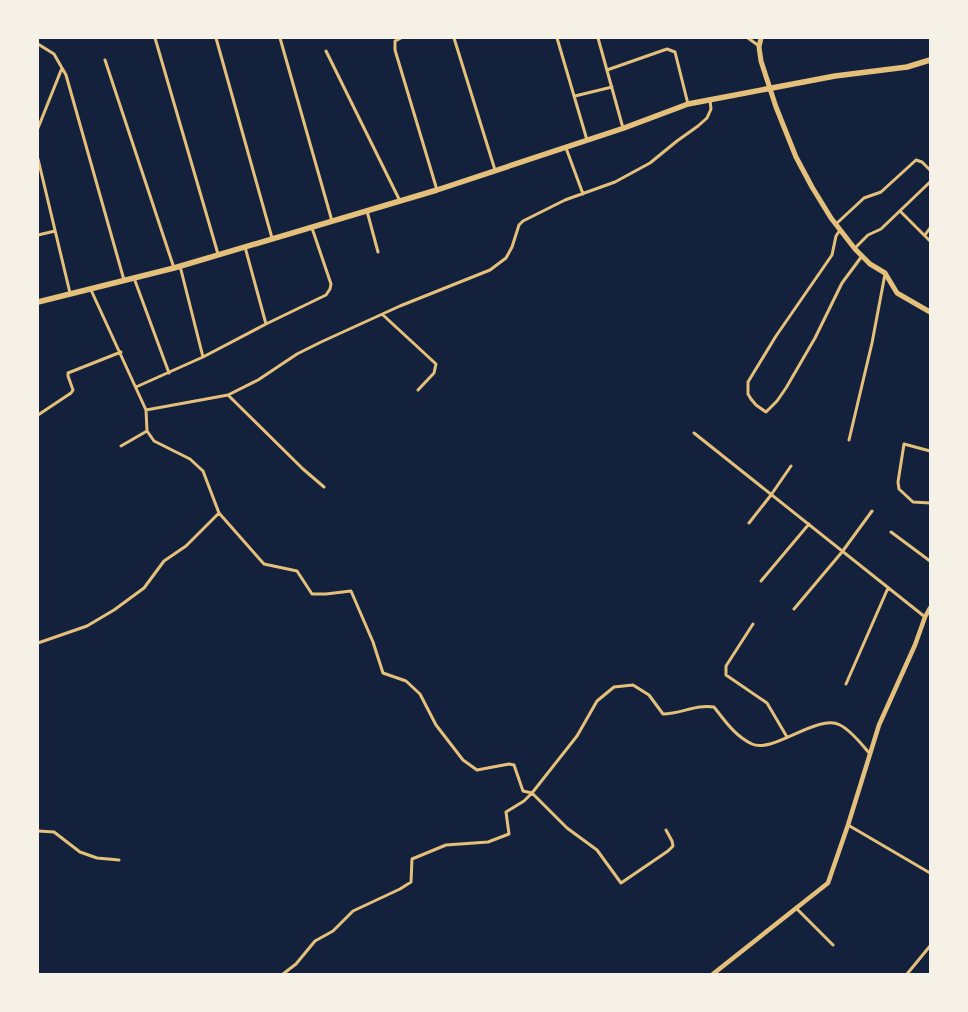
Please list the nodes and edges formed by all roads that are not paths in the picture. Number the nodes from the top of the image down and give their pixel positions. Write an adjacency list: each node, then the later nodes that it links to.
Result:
1 (155, 38): 48 (street)
2 (216, 38): 43 (street)
3 (280, 38): 35 (street)
4 (401, 38): 30 (street)
5 (454, 38): 27 (street)
6 (557, 38): 19 (street)
7 (598, 38): 16 (street)
8 (748, 38): 11 (street)
9 (761, 38): 11 (main road)
10 (38, 44): 15 (street)
11 (759, 47): 18 (main road)
12 (326, 51): 32 (street)
13 (105, 60): 50 (street)
14 (930, 60): 18 (highway)
15 (62, 68): 22 (street); 53 (street)
16 (607, 70): 17 (street); 21 (street)
17 (612, 87): 19 (street); 23 (street)
18 (769, 88): 20 (highway); 36 (main road)
19 (575, 96): 24 (street)
20 (710, 99): 21 (highway); 31 (street)
21 (688, 104): 23 (highway)
22 (38, 128)
23 (624, 128): 24 (highway)
24 (587, 140): 25 (highway)
25 (566, 148): 27 (highway); 31 (street)
26 (38, 158): 40 (street)
27 (495, 170): 30 (highway)
28 (930, 170): 36 (street)
29 (930, 182): 34 (street)
30 (437, 190): 32 (highway)
31 (583, 194): 58 (street)
32 (400, 201): 33 (highway)
33 (367, 211): 35 (highway); 47 (street)
34 (900, 211): 41 (street); 46 (street)
35 (332, 221): 37 (highway)
36 (836, 224): 39 (main road)
37 (311, 227): 43 (highway); 59 (street)
38 (930, 228): 41 (street)
39 (840, 230): 46 (main road); 49 (street)
40 (55, 231): 42 (street); 55 (street)
41 (925, 235): 44 (street)
42 (38, 236)
43 (272, 238): 45 (highway)
44 (930, 241)
45 (245, 246): 48 (highway); 59 (street)
46 (855, 249): 49 (main road)
47 (378, 252)
48 (218, 254): 50 (highway)
49 (862, 256): 51 (main road)
50 (177, 267): 52 (highway); 61 (street)
51 (885, 273): 57 (main road); 70 (street)
52 (134, 278): 53 (highway); 62 (street)
53 (124, 280): 54 (highway)
54 (90, 289): 55 (highway); 60 (street)
55 (70, 294): 56 (highway)
56 (38, 302)
57 (930, 312)
58 (383, 315): 64 (street); 65 (street)
59 (266, 324): 61 (street)
60 (121, 352): 63 (street); 67 (street)
61 (203, 357): 62 (street)
62 (169, 373): 63 (street)
63 (136, 387): 66 (street)
64 (418, 390)
65 (228, 396): 66 (street); 74 (street)
66 (146, 410): 68 (street)
67 (38, 415)
68 (147, 431): 71 (street); 78 (street)
69 (694, 433): 75 (street)
70 (849, 440)
71 (121, 446)
72 (930, 452): 76 (street)
73 (791, 466): 75 (street)
74 (324, 487)
75 (771, 495): 79 (street); 80 (street)
76 (930, 503)
77 (872, 511): 82 (street)
78 (219, 513): 90 (street); 94 (street)
79 (749, 523)
80 (809, 524): 82 (street); 84 (street)
81 (892, 532): 83 (street)
82 (842, 552): 85 (street); 87 (street)
83 (930, 561)
84 (761, 581)
85 (888, 588): 88 (street); 91 (street)
86 (930, 608): 88 (street)
87 (794, 609)
88 (925, 617): 93 (street)
89 (753, 624): 92 (street)
90 (38, 643)
91 (846, 684)
92 (787, 737): 93 (street); 94 (street)
93 (871, 755): 95 (street)
94 (532, 793): 96 (street); 103 (street)
95 (848, 826): 99 (street); 100 (street)
96 (666, 830)
97 (38, 831): 98 (street)
98 (119, 860)
99 (930, 873)
100 (796, 908): 101 (street); 104 (street)
101 (833, 945)
102 (930, 946): 105 (street)
103 (283, 974)
104 (713, 974)
105 (907, 974)

